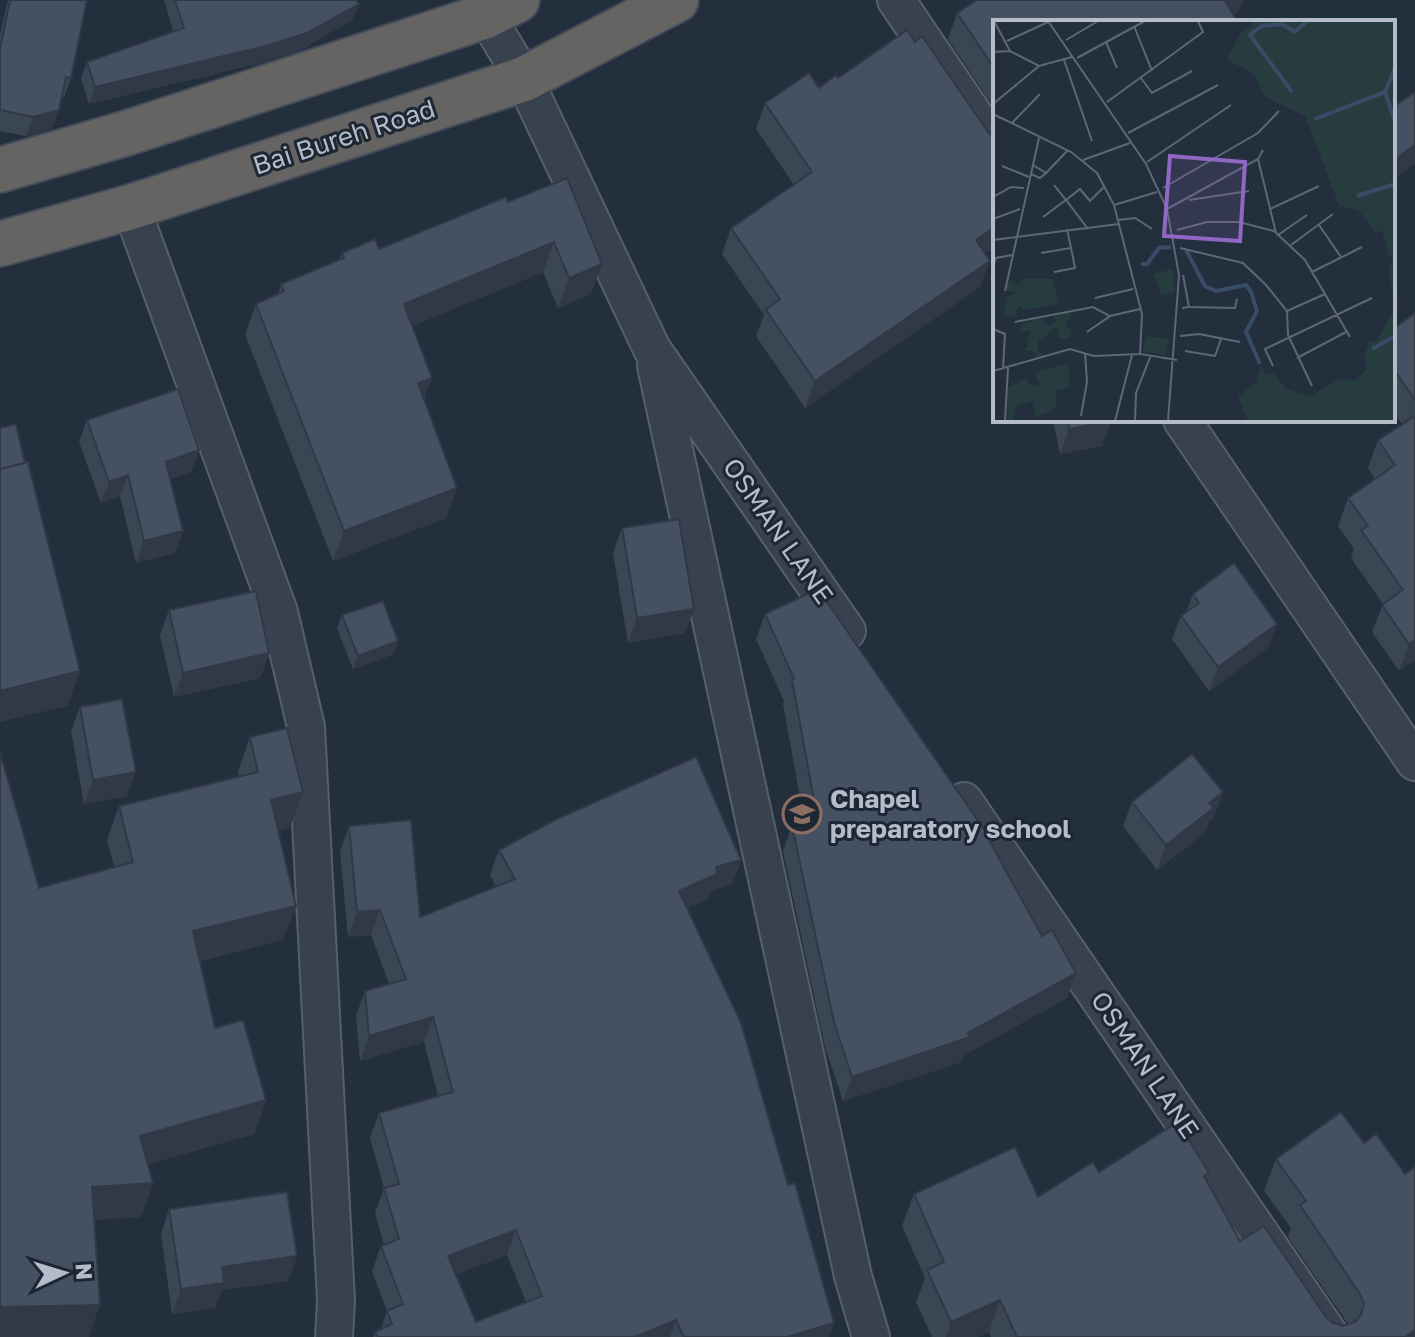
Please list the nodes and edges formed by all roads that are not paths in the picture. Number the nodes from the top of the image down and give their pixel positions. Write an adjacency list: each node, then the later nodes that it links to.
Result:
1 (676, 0): 4 (highway, Bai Bureh Road)
2 (896, 0): 5 (street)
3 (502, 8): 4 (street, OSMAN LANE); 6 (highway)
4 (524, 79): 7 (highway, Bai Bureh Road); 9 (street, OSMAN LANE)
5 (993, 143)
6 (0, 170)
7 (131, 207): 8 (highway, Bai Bureh Road); 14 (street)
8 (0, 244)
9 (652, 349): 11 (street, OSMAN LANE); 15 (street)
10 (1183, 422): 12 (street)
11 (869, 662)
12 (1415, 762)
13 (950, 780): 16 (street, OSMAN LANE)
14 (334, 1337)
15 (871, 1337)
16 (1331, 1337)

